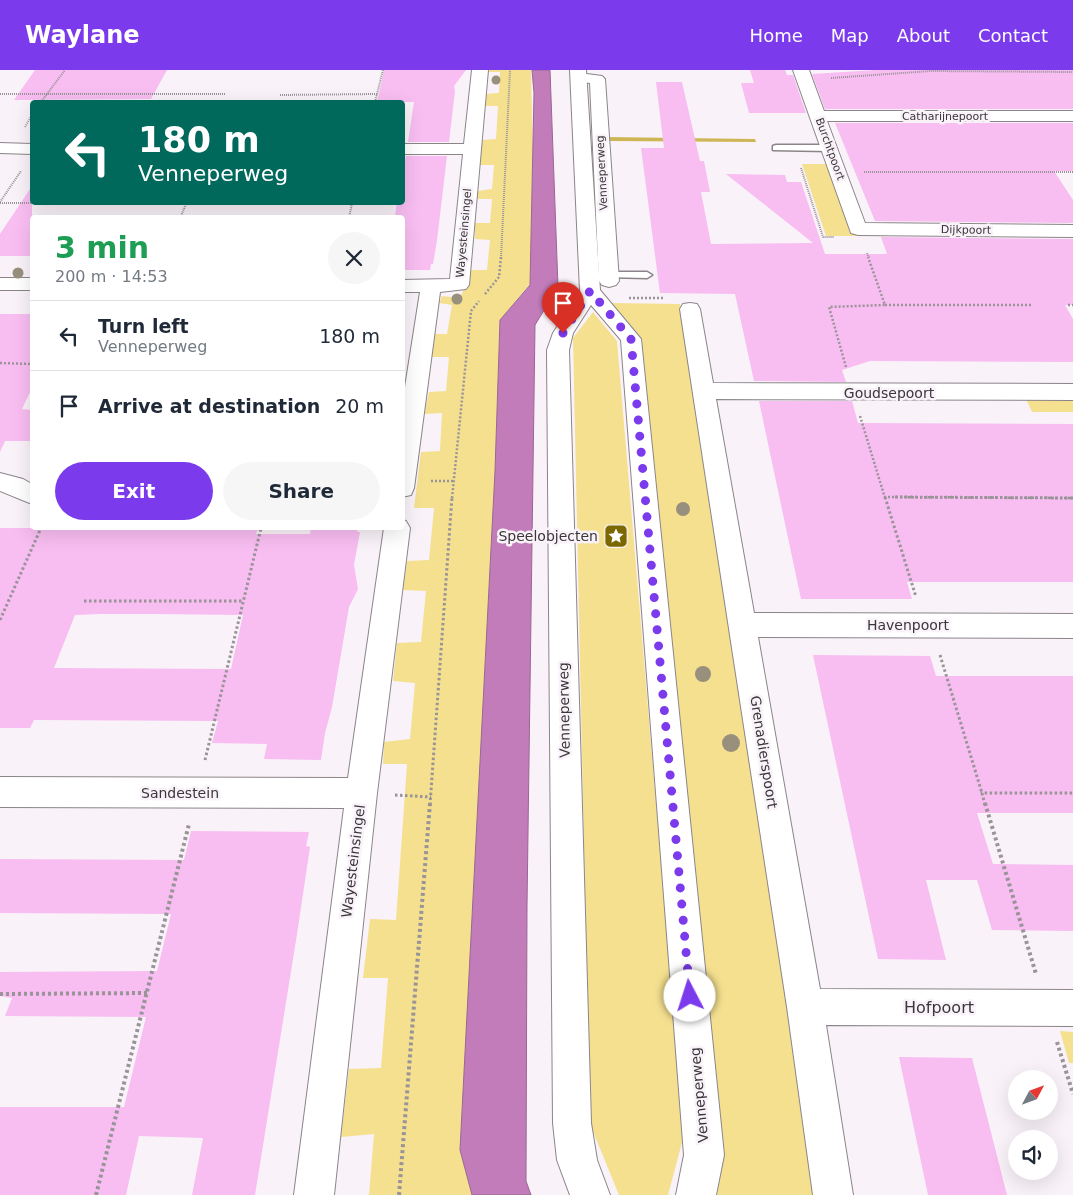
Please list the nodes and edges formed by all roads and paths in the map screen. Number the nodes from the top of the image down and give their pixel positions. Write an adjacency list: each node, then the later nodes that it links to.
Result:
1 (64, 70): 9 (path)
2 (383, 70): 12 (path)
3 (480, 70): 22 (street, Wayesteinsingel)
4 (510, 70): 73 (path)
5 (1073, 72): 7 (path)
6 (578, 74): 31 (street, Venneperweg)
7 (802, 75): 15 (street, Burchtpoort)
8 (0, 94): 9 (path)
9 (47, 94): 10 (path); 13 (path)
10 (226, 94)
11 (280, 94): 12 (path)
12 (377, 94): 14 (path)
13 (42, 100)
14 (376, 100)
15 (818, 116): 16 (street, Catharijnepoort); 20 (street, Burchtpoort)
16 (1073, 116)
17 (0, 148): 18 (street)
18 (30, 148)
19 (776, 148): 20 (lane)
20 (829, 148): 24 (street, Burchtpoort)
21 (405, 149): 22 (street)
22 (472, 149): 36 (street, Wayesteinsingel)
23 (23, 168): 26 (path)
24 (838, 172): 25 (path); 28 (street, Burchtpoort)
25 (1073, 172)
26 (0, 203): 27 (path)
27 (30, 203)
28 (858, 229): 29 (street, Dijkpoort)
29 (1073, 231)
30 (865, 247): 38 (path)
31 (600, 275): 32 (lane); 37 (path); 74 (street, Venneperweg); 75 (street, Venneperweg)
32 (647, 275)
33 (0, 284): 34 (street)
34 (30, 284)
35 (405, 286): 36 (street)
36 (431, 286): 47 (street)
37 (682, 304): 44 (street, Grenadierspoort)
38 (885, 305): 39 (path); 46 (path)
39 (1033, 305)
40 (1068, 305): 41 (path)
41 (1073, 305)
42 (0, 363): 43 (path)
43 (30, 364)
44 (704, 391): 46 (street, Goudsepoort); 58 (street, Grenadierspoort)
45 (1073, 392): 46 (street, Goudsepoort)
46 (854, 393): 50 (path)
47 (405, 470)
48 (0, 482): 49 (street)
49 (30, 494)
50 (884, 497): 51 (path); 59 (path)
51 (1073, 498)
52 (39, 530): 57 (path)
53 (261, 530): 56 (path)
54 (397, 530): 63 (street, Wayesteinsingel)
55 (84, 601): 56 (path)
56 (243, 601): 62 (path)
57 (0, 620)
58 (743, 624): 59 (street, Havenpoort); 68 (street, Grenadierspoort)
59 (930, 625): 60 (street, Havenpoort); 64 (path)
60 (1073, 626)
61 (0, 792): 62 (street, Sandestein)
62 (197, 793): 63 (street, Sandestein); 66 (path)
63 (361, 793): 72 (street, Wayesteinsingel)
64 (982, 793): 65 (path); 69 (path)
65 (1073, 793)
66 (148, 993): 67 (path); 71 (path)
67 (0, 994)
68 (805, 1007): 69 (street, Hofpoort); 76 (street, Grenadierspoort)
69 (1060, 1007): 70 (path)
70 (1073, 1094)
71 (96, 1195)
72 (314, 1195)
73 (400, 1195)
74 (590, 1195)
75 (696, 1195)
76 (833, 1195)

